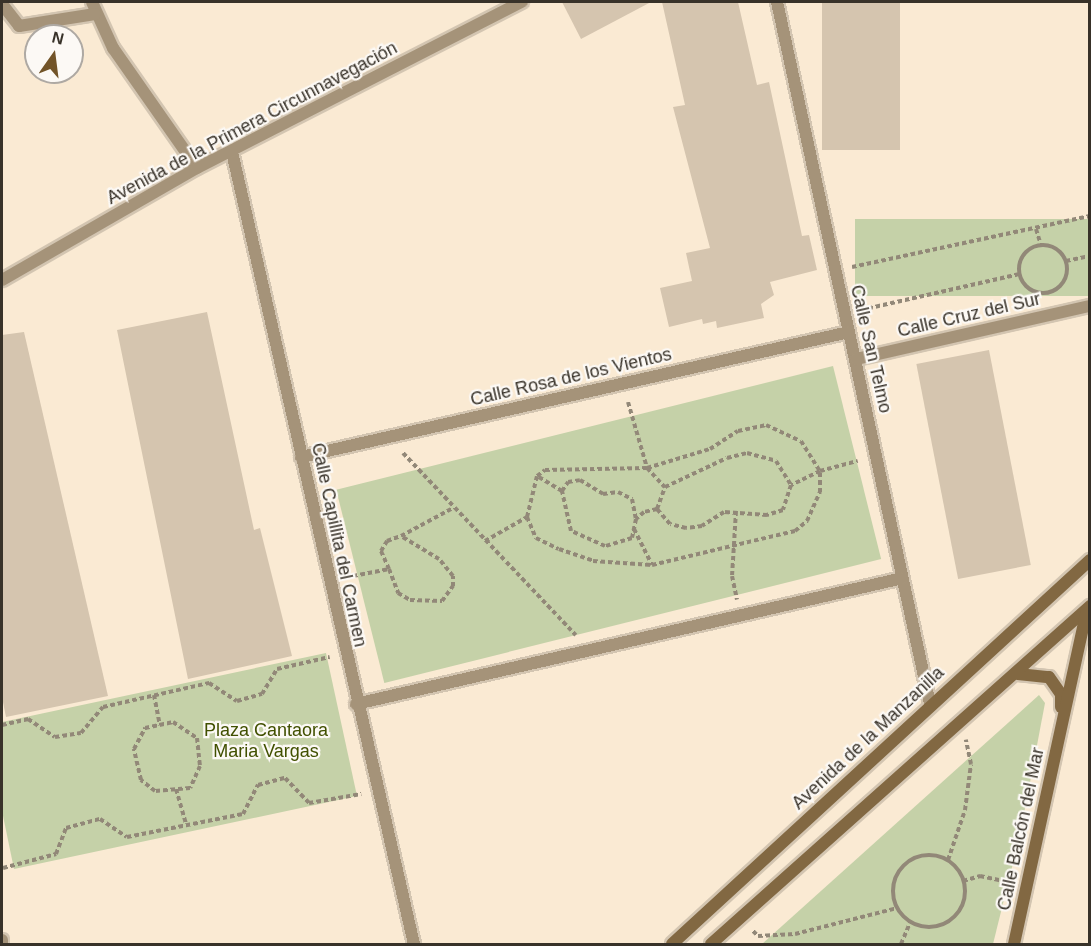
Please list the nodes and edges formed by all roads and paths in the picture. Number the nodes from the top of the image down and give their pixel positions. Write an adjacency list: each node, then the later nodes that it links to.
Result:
1 (522, 2): 5 (street, Avenida de la Primera Circunnavegación)
2 (777, 2): 12 (street, Calle San Telmo)
3 (2, 4): 4 (street)
4 (94, 8): 6 (street)
5 (232, 152): 6 (street, Avenida de la Primera Circunnavegación); 22 (street, Calle Capillita del Carmen)
6 (197, 168): 14 (street, Avenida de la Primera Circunnavegación)
7 (1089, 216): 8 (path)
8 (1036, 229): 9 (path); 12 (path)
9 (1041, 245): 11 (path); 13 (path)
10 (1089, 256): 11 (path)
11 (1066, 261): 13 (path)
12 (834, 270): 16 (street, Calle San Telmo)
13 (1019, 274): 16 (path)
14 (2, 280)
15 (1089, 306): 18 (street, Calle Cruz del Sur)
16 (846, 314): 17 (street, Calle San Telmo)
17 (849, 332): 18 (street, Calle San Telmo); 19 (street, Calle Rosa de los Vientos)
18 (856, 359): 21 (street, Calle San Telmo)
19 (622, 384): 20 (street, Calle Rosa de los Vientos); 23 (path)
20 (388, 438): 22 (street, Calle Rosa de los Vientos); 29 (path)
21 (876, 456): 24 (path); 42 (street, Calle San Telmo)
22 (301, 457): 49 (street, Calle Capillita del Carmen)
23 (647, 468): 24 (path); 25 (path); 27 (path)
24 (820, 471): 26 (path); 37 (path)
25 (537, 476): 28 (path); 32 (path)
26 (791, 485): 27 (path); 31 (path)
27 (665, 487): 30 (path)
28 (562, 491): 33 (path); 34 (path)
29 (453, 508): 35 (path); 36 (path)
30 (657, 509): 31 (path); 33 (path)
31 (736, 511): 37 (path)
32 (527, 517): 36 (path); 39 (path)
33 (636, 519): 34 (path)
34 (634, 528): 39 (path)
35 (401, 536): 40 (path); 40 (path)
36 (484, 541): 45 (path)
37 (732, 548): 39 (path); 44 (path)
38 (1089, 560): 50 (street, Avenida de la Manzanilla)
39 (652, 565)
40 (389, 569): 41 (path)
41 (353, 576)
42 (903, 578): 44 (street); 50 (street, Calle San Telmo)
43 (1088, 608): 47 (street); 51 (street, Calle Balcón del Mar)
44 (740, 616): 45 (street)
45 (590, 650): 49 (street)
46 (331, 657): 48 (path)
47 (1018, 674): 51 (street, Calle Balcón del Mar); 54 (street)
48 (154, 695): 52 (path); 53 (path)
49 (356, 704): 65 (street, Calle Capillita del Carmen)
50 (930, 704): 66 (street, Avenida de la Manzanilla)
51 (1062, 720): 61 (street, Calle Balcón del Mar)
52 (2, 725)
53 (160, 725): 55 (path); 55 (path)
54 (955, 729): 58 (path); 63 (street)
55 (176, 789): 57 (path)
56 (361, 794): 57 (path)
57 (186, 825): 59 (path)
58 (948, 861): 60 (path); 62 (path)
59 (3, 868)
60 (963, 881): 61 (path); 64 (path)
61 (1027, 889): 69 (street, Calle Balcón del Mar)
62 (897, 908): 63 (path); 64 (path)
63 (741, 918): 67 (street)
64 (911, 921): 68 (path)
65 (414, 945)
66 (672, 945)
67 (711, 945)
68 (901, 945)
69 (1014, 945)

